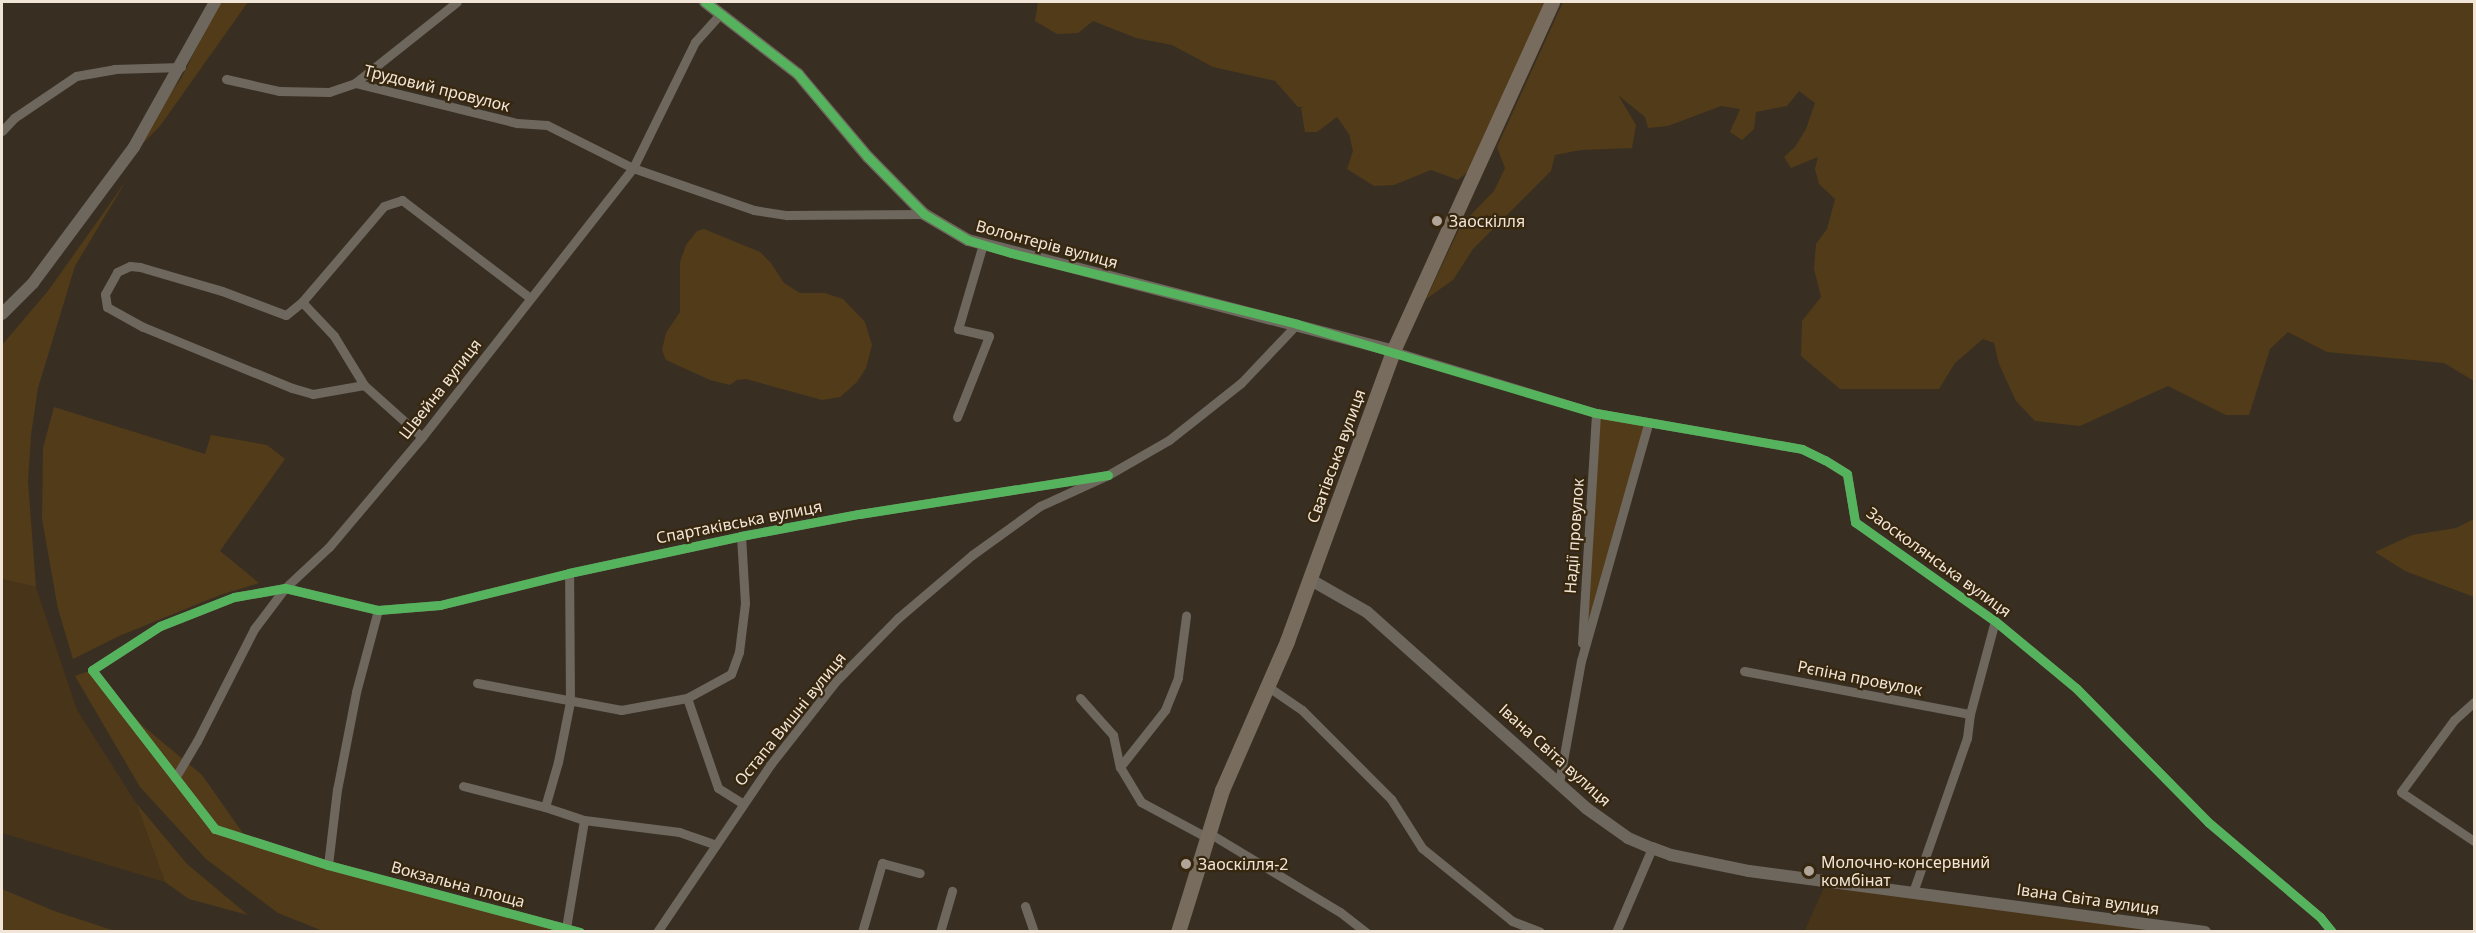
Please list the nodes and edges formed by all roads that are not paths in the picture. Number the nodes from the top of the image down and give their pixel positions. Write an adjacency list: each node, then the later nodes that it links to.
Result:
1 (215, 2): 6 (street)
2 (457, 2): 8 (street)
3 (705, 2): 5 (street, Волонтерів вулиця)
4 (1552, 2): 17 (main road, Сватівська вулиця)
5 (721, 13): 10 (street, Швейна вулиця); 11 (street, Волонтерів вулиця)
6 (181, 67): 9 (street); 15 (street)
7 (226, 79): 8 (street, Трудовий провулок)
8 (355, 83): 10 (street, Трудовий провулок)
9 (2, 131)
10 (633, 168): 11 (street, Трудовий провулок); 13 (street, Швейна вулиця)
11 (924, 214): 12 (street, Волонтерів вулиця)
12 (983, 244): 16 (street, Волонтерів вулиця); 20 (street)
13 (530, 298): 14 (street); 22 (street, Швейна вулиця)
14 (302, 302): 18 (street); 18 (street)
15 (2, 314)
16 (1297, 324): 17 (street, Волонтерів вулиця); 23 (street, Остапа Вишні вулиця)
17 (1393, 351): 19 (street, Заосколянська вулиця); 26 (main road, Сватівська вулиця)
18 (364, 385): 22 (street)
19 (1596, 413): 21 (street, Заосколянська вулиця); 31 (street, Надії провулок)
20 (957, 417)
21 (1648, 424): 30 (street, Заосколянська вулиця); 31 (street, Надії провулок)
22 (422, 437): 27 (street, Швейна вулиця)
23 (1108, 475): 24 (street, Спартаківська вулиця); 44 (street, Остапа Вишні вулиця)
24 (741, 536): 25 (street, Спартаківська вулиця); 35 (street)
25 (569, 573): 28 (street, Спартаківська вулиця); 37 (street)
26 (1311, 580): 34 (main road, Сватівська вулиця); 42 (street, Івана Світа вулиця)
27 (285, 588): 28 (street, Спартаківська вулиця); 41 (street, Швейна вулиця); 41 (street, Вокзальна площа)
28 (378, 609): 51 (street)
29 (1186, 616): 40 (street)
30 (1995, 621): 39 (street); 67 (street, Заосколянська вулиця)
31 (1581, 661): 42 (street, Надії провулок)
32 (1744, 671): 39 (street, Рєпіна провулок)
33 (477, 683): 37 (street)
34 (1267, 686): 47 (main road, Сватівська вулиця); 64 (street)
35 (687, 698): 37 (street); 44 (street)
36 (1080, 698): 40 (street)
37 (570, 702): 45 (street)
38 (2475, 702): 48 (street)
39 (1970, 714): 54 (street)
40 (1120, 767): 47 (street)
41 (175, 778): 51 (street, Вокзальна площа)
42 (1559, 783): 50 (street, Івана Світа вулиця)
43 (463, 786): 45 (street)
44 (742, 803): 49 (street, Остапа Вишні вулиця)
45 (545, 807): 46 (street)
46 (584, 820): 49 (street); 56 (street)
47 (1208, 835): 62 (main road, Сватівська вулиця); 63 (street)
48 (2475, 841)
49 (716, 845): 58 (street, Остапа Вишні вулиця)
50 (1652, 848): 54 (street, Івана Світа вулиця); 65 (street)
51 (328, 865): 56 (street, Вокзальна площа)
52 (920, 873): 59 (street)
53 (952, 891): 60 (street)
54 (1913, 892): 66 (street, Івана Світа вулиця)
55 (1025, 906): 61 (street)
56 (566, 928): 57 (street, Вокзальна площа)
57 (580, 932)
58 (657, 932)
59 (862, 932)
60 (940, 932)
61 (1034, 932)
62 (1178, 932)
63 (1366, 932)
64 (1540, 932)
65 (1616, 932)
66 (2205, 932)
67 (2332, 932)

